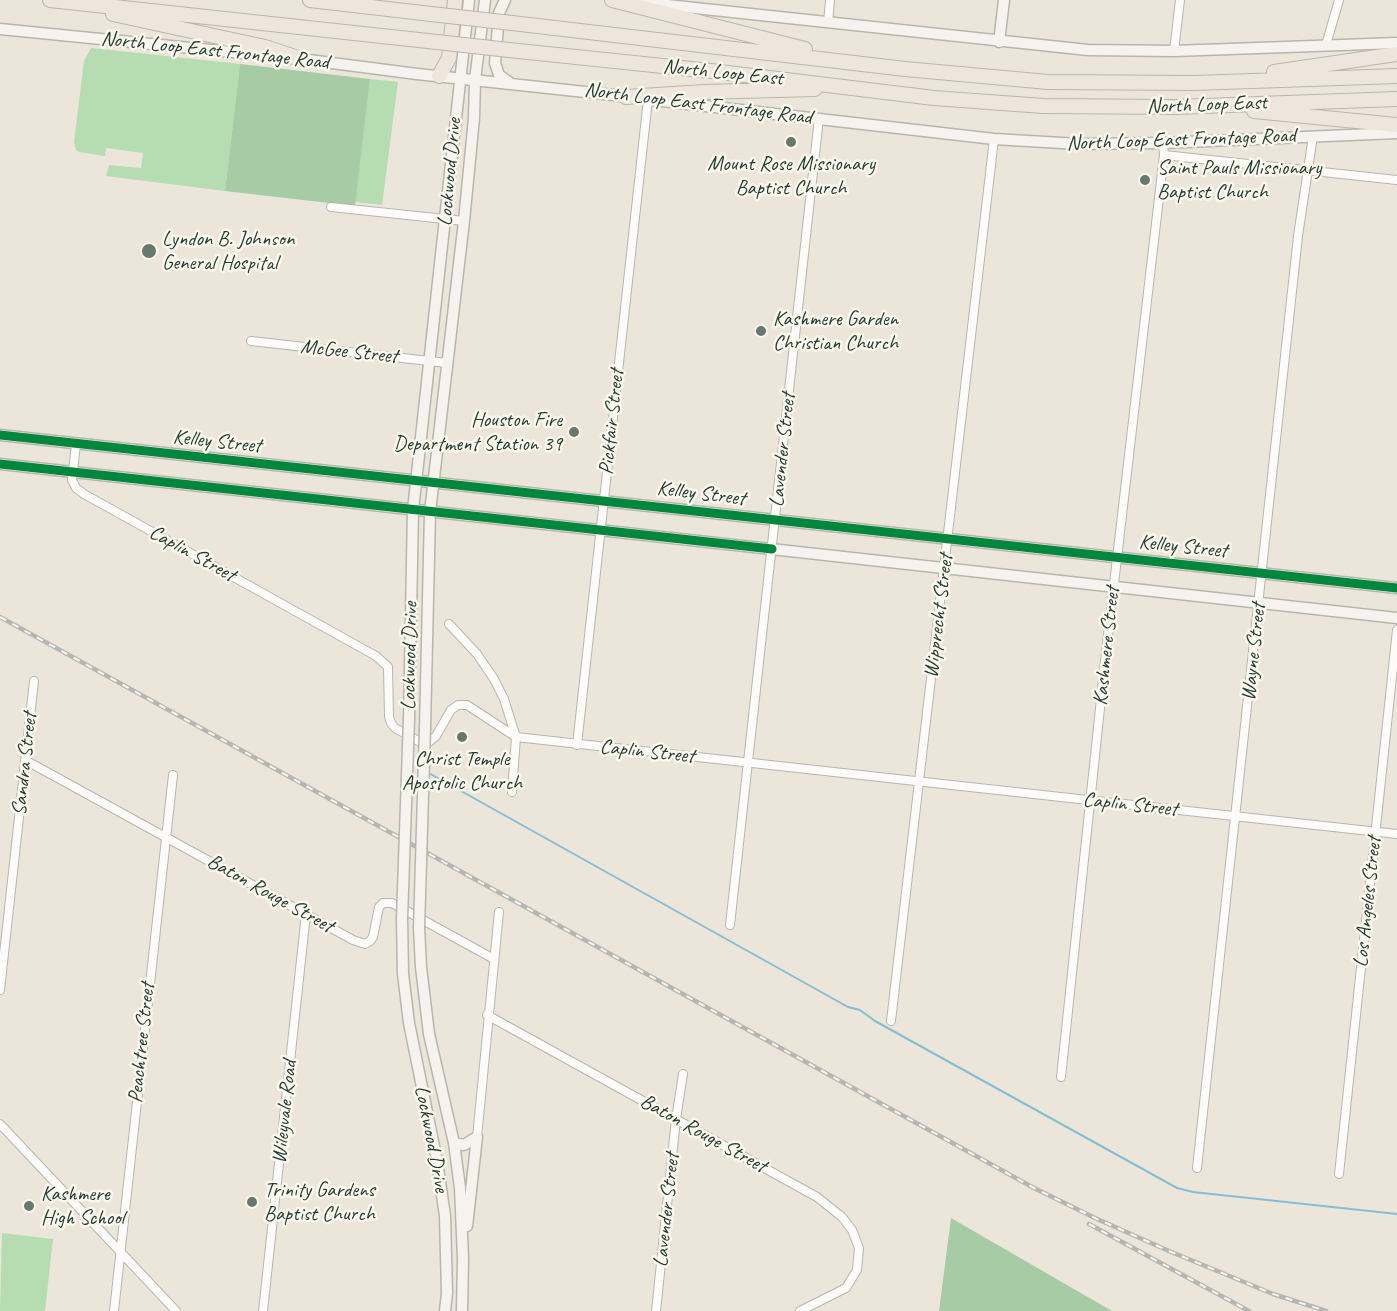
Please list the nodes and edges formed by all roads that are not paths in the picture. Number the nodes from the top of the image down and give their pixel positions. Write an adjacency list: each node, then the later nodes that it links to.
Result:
1 (48, 0): 21 (highway); 29 (highway, North Loop East, bridge)
2 (310, 0): 22 (highway, North Loop East, bridge)
3 (455, 0): 23 (highway)
4 (469, 0): 25 (main road, Lockwood Drive)
5 (485, 0): 26 (main road, Lockwood Drive)
6 (505, 0): 27 (main road)
7 (612, 0): 22 (highway)
8 (620, 0): 13 (main road)
9 (830, 0): 14 (street)
10 (1004, 0): 16 (main road)
11 (1180, 0): 19 (street)
12 (1339, 0): 18 (street)
13 (656, 2): 14 (main road)
14 (828, 23): 16 (main road)
15 (0, 29): 21 (main road, North Loop East Frontage Road)
16 (999, 42): 19 (main road)
17 (1397, 43): 18 (main road)
18 (1326, 45): 19 (main road)
19 (1174, 51)
20 (1397, 54): 28 (highway)
21 (301, 59): 23 (main road, North Loop East Frontage Road)
22 (853, 62): 28 (highway, North Loop East)
23 (439, 76): 25 (main road, North Loop East Frontage Road)
24 (1397, 76): 28 (highway, North Loop East)
25 (460, 78): 26 (main road, North Loop East Frontage Road); 45 (main road, Lockwood Drive)
26 (475, 80): 27 (main road, North Loop East Frontage Road); 31 (main road, Lockwood Drive)
27 (507, 82): 30 (main road, North Loop East Frontage Road); 31 (main road)
28 (1194, 83)
29 (839, 86): 30 (highway); 34 (highway, North Loop East)
30 (626, 97): 32 (main road, North Loop East Frontage Road)
31 (474, 99): 46 (main road, Lockwood Drive)
32 (648, 99): 35 (main road, North Loop East Frontage Road); 56 (street, Pickfair Street)
33 (1397, 99): 34 (highway, North Loop East)
34 (1202, 106): 36 (highway)
35 (819, 118): 39 (main road, North Loop East Frontage Road); 59 (street, Lavender Street)
36 (1397, 125)
37 (1397, 133): 38 (main road, North Loop East Frontage Road)
38 (1313, 136): 40 (main road, North Loop East Frontage Road); 42 (street, Wayne Street)
39 (994, 139): 40 (main road, North Loop East Frontage Road); 61 (street, Wipprecht Street)
40 (1163, 143): 41 (street, Kashmere Street)
41 (1164, 155): 42 (street); 63 (street, Kashmere Street)
42 (1306, 170): 43 (street); 65 (street, Wayne Street)
43 (1397, 180)
44 (331, 207): 45 (street)
45 (446, 219): 46 (street); 48 (main road, Lockwood Drive)
46 (464, 221): 49 (main road, Lockwood Drive)
47 (251, 341): 48 (street, McGee Street)
48 (430, 361): 49 (street, McGee Street); 54 (main road, Lockwood Drive)
49 (447, 363): 55 (main road, Lockwood Drive)
50 (0, 435): 51 (main road, Kelley Street)
51 (76, 444): 53 (street); 54 (main road, Kelley Street)
52 (0, 464): 53 (main road)
53 (72, 473): 57 (main road); 73 (street, Caplin Street)
54 (416, 481): 55 (main road, Kelley Street); 57 (main road, Lockwood Drive)
55 (433, 483): 56 (main road, Kelley Street); 58 (main road, Lockwood Drive)
56 (604, 501): 59 (main road, Kelley Street); 60 (street, Pickfair Street)
57 (413, 510): 58 (main road); 101 (main road, Lockwood Drive, bridge)
58 (430, 512): 60 (main road); 97 (main road, Lockwood Drive, bridge)
59 (775, 521): 61 (main road, Kelley Street); 62 (street, Lavender Street)
60 (600, 531): 62 (main road); 74 (street, Pickfair Street)
61 (948, 538): 63 (main road, Kelley Street); 64 (street, Wipprecht Street)
62 (772, 549): 64 (main road); 76 (street, Lavender Street)
63 (1117, 558): 65 (main road, Kelley Street); 66 (street, Kashmere Street)
64 (944, 567): 66 (main road); 78 (street, Wipprecht Street)
65 (1262, 574): 67 (main road, Kelley Street); 68 (street, Wayne Street)
66 (1114, 587): 68 (main road); 80 (street, Kashmere Street)
67 (1397, 588)
68 (1259, 604): 69 (main road); 81 (street, Wayne Street)
69 (1397, 618)
70 (449, 624): 73 (street, Lockwood Drive)
71 (1397, 630): 82 (street, Los Angeles Street)
72 (34, 681): 75 (street, Sandra Street)
73 (516, 737): 74 (street, Caplin Street); 79 (street, Lockwood Drive)
74 (577, 745): 76 (street, Caplin Street)
75 (25, 760): 84 (street, Baton Rouge Street); 89 (street, Sandra Street)
76 (748, 763): 78 (street, Caplin Street); 87 (street, Lavender Street)
77 (173, 775): 84 (street, Peachtree Street)
78 (919, 782): 80 (street, Caplin Street); 91 (street, Wipprecht Street)
79 (512, 792)
80 (1090, 801): 81 (street, Caplin Street); 93 (street, Kashmere Street)
81 (1235, 816): 82 (street, Caplin Street); 98 (street, Wayne Street)
82 (1376, 832): 83 (street, Caplin Street); 99 (street, Los Angeles Street)
83 (1397, 834)
84 (165, 836): 86 (street, Baton Rouge Street); 102 (street, Peachtree Street)
85 (499, 912): 88 (street)
86 (306, 914): 88 (street, Baton Rouge Street); 106 (street, Wileyvale Road)
87 (730, 925)
88 (494, 958): 90 (street)
89 (0, 990)
90 (488, 1015): 94 (street, Baton Rouge Street); 96 (street)
91 (891, 1021)
92 (683, 1074): 94 (street, Lavender Street)
93 (1061, 1077)
94 (676, 1119): 109 (street, Lavender Street); 110 (street, Baton Rouge Street)
95 (0, 1124): 102 (street)
96 (477, 1137): 97 (main road); 103 (main road)
97 (454, 1143): 100 (main road, Lockwood Drive)
98 (1197, 1168)
99 (1338, 1174)
100 (459, 1180): 101 (main road); 103 (main road, Lockwood Drive)
101 (441, 1184): 107 (main road, Lockwood Drive)
102 (120, 1252): 104 (street, Peachtree Street); 105 (street)
103 (463, 1259): 108 (main road, Lockwood Drive)
104 (114, 1311)
105 (176, 1311)
106 (263, 1311)
107 (445, 1311)
108 (462, 1311)
109 (656, 1311)
110 (800, 1311)

